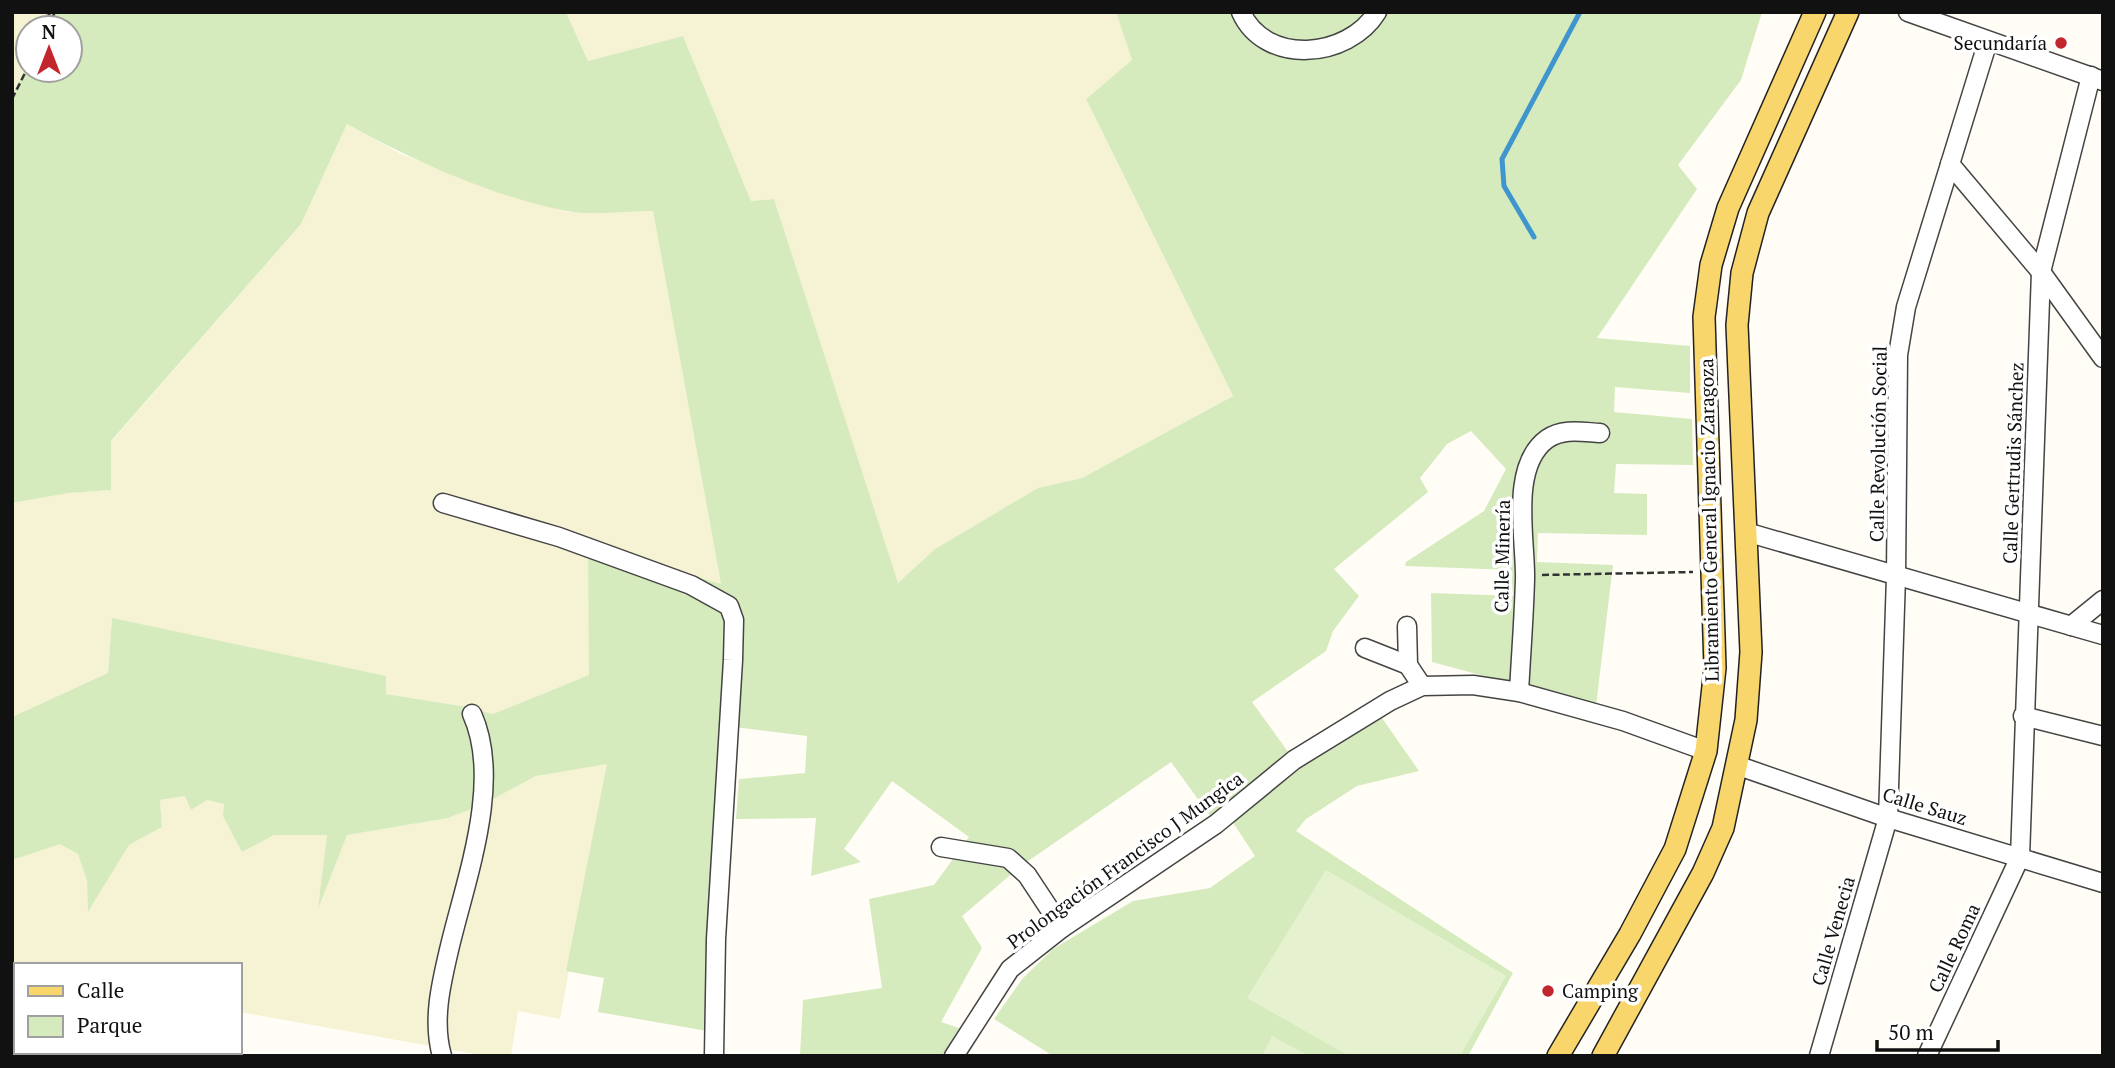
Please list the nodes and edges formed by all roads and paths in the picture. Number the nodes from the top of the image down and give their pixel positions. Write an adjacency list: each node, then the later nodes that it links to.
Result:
1 (1241, 12): 2 (street)
2 (1377, 12)
3 (1815, 12): 14 (main road, Libramiento General Ignacio Zaragoza)
4 (1848, 12): 13 (main road, Libramiento General Ignacio Zaragoza)
5 (1908, 12): 6 (street)
6 (1988, 41): 7 (street); 8 (street, Calle Revolución Social)
7 (2097, 78): 9 (street, Calle Gertrudis Sánchez)
8 (1950, 164): 9 (street); 16 (street, Calle Revolución Social)
9 (2041, 272): 10 (street); 18 (street, Calle Gertrudis Sánchez)
10 (2103, 358)
11 (1600, 433): 15 (street, Calle Minería)
12 (443, 503): 37 (street)
13 (1746, 532): 16 (street); 30 (main road, Libramiento General Ignacio Zaragoza)
14 (1710, 571): 15 (path); 29 (main road, Libramiento General Ignacio Zaragoza)
15 (1525, 575): 25 (street, Calle Minería)
16 (1896, 577): 18 (street); 31 (street, Calle Revolución Social)
17 (2103, 600): 20 (street)
18 (2028, 614): 20 (street); 27 (street, Calle Gertrudis Sánchez)
19 (1407, 626): 23 (street)
20 (2071, 626): 21 (street)
21 (2103, 635)
22 (1365, 648): 23 (street)
23 (1408, 665): 24 (street)
24 (1422, 686): 25 (street, Prolongación Francisco J Mungica); 35 (street, Prolongación Francisco J Mungica)
25 (1519, 692): 29 (street, Prolongación Francisco J Mungica)
26 (472, 715): 36 (street)
27 (2023, 716): 28 (street); 33 (street, Calle Gertrudis Sánchez)
28 (2103, 736)
29 (1706, 751): 39 (main road, Libramiento General Ignacio Zaragoza)
30 (1736, 765): 31 (street, Calle Sauz); 40 (main road, Libramiento General Ignacio Zaragoza)
31 (1888, 818): 33 (street, Calle Sauz); 41 (street, Calle Venecia)
32 (941, 847): 35 (street)
33 (2020, 857): 34 (street, Calle Sauz); 42 (street, Calle Roma)
34 (2103, 883)
35 (1062, 928): 38 (street, Prolongación Francisco J Mungica)
36 (442, 1056)
37 (714, 1056)
38 (954, 1056)
39 (1558, 1056)
40 (1603, 1056)
41 (1819, 1056)
42 (1927, 1056)

